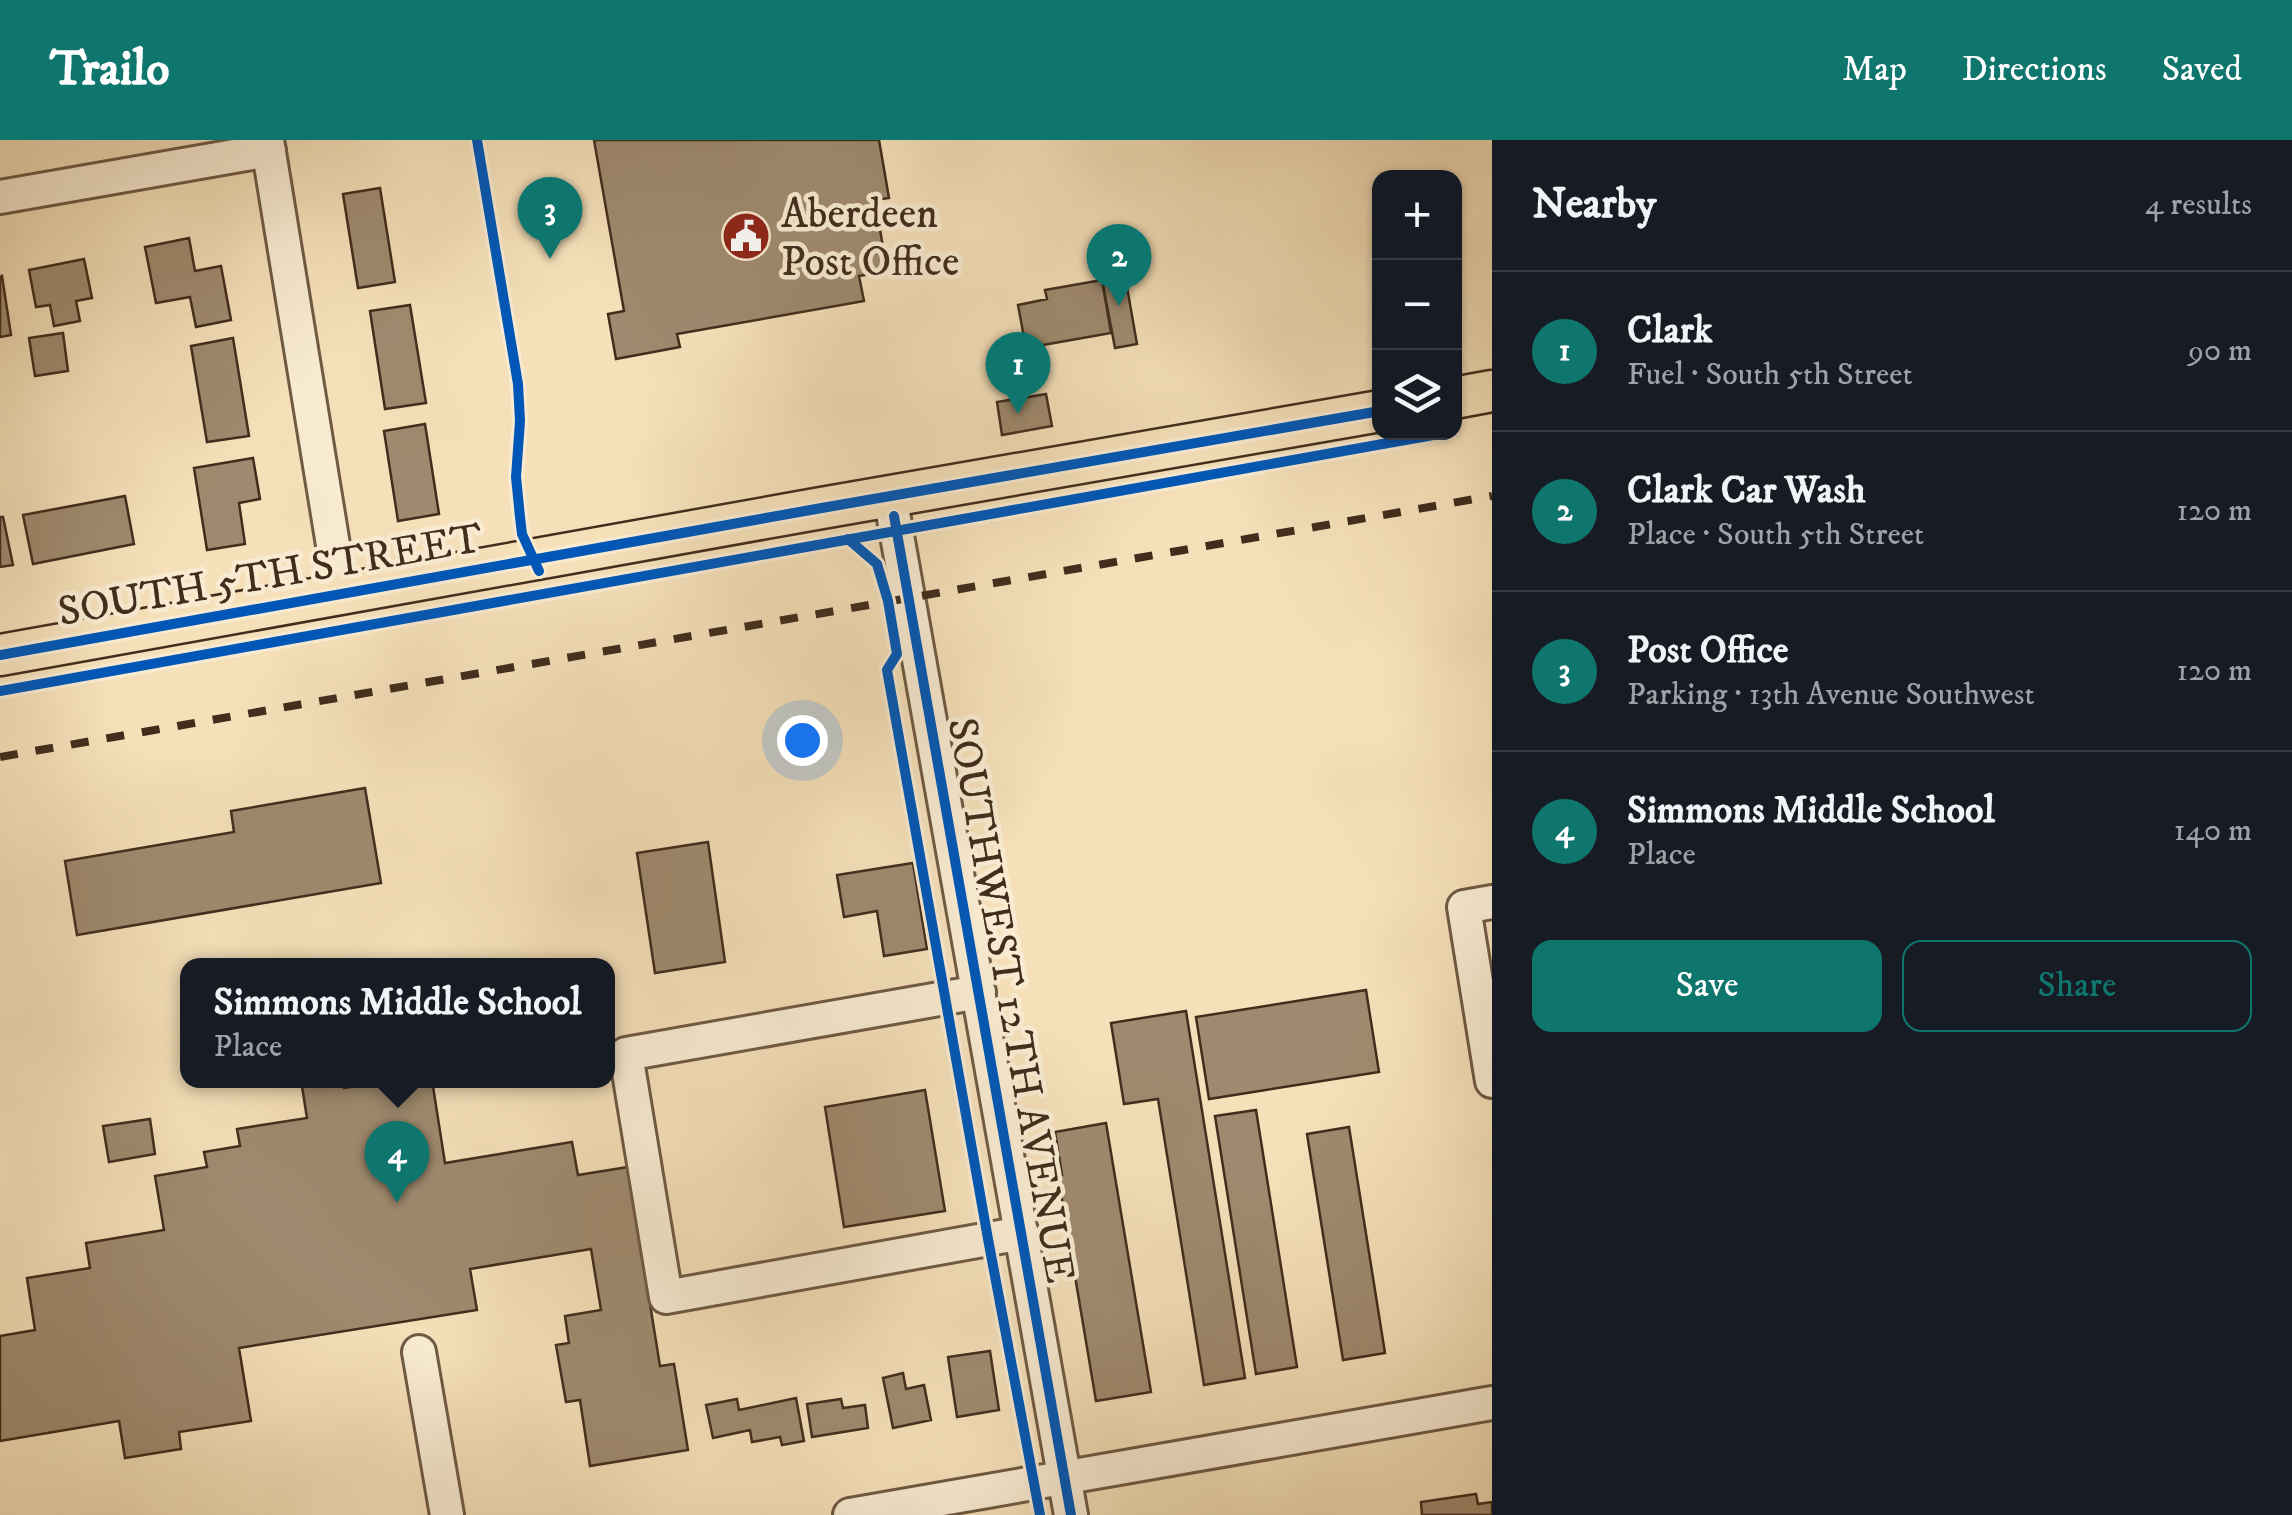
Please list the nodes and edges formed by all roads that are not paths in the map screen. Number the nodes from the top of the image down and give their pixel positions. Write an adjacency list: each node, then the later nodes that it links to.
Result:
1 (268, 145): 2 (street); 7 (street)
2 (0, 197)
3 (1492, 391): 4 (main road)
4 (1462, 397)
5 (1372, 412): 6 (main road, SOUTH 5TH STREET)
6 (890, 496): 7 (main road, SOUTH 5TH STREET); 10 (street, SOUTHWEST 12TH AVENUE)
7 (341, 594): 8 (main road, SOUTH 5TH STREET)
8 (0, 655)
9 (1478, 904): 11 (street)
10 (979, 992): 12 (street, SOUTHWEST 12TH AVENUE); 12 (street)
11 (1492, 1081)
12 (1022, 1233): 15 (street, SOUTHWEST 12TH AVENUE)
13 (419, 1352): 16 (street)
14 (1492, 1403): 15 (street)
15 (1065, 1476): 17 (street); 18 (street, SOUTHWEST 12TH AVENUE)
16 (446, 1515)
17 (850, 1515)
18 (1072, 1515)

